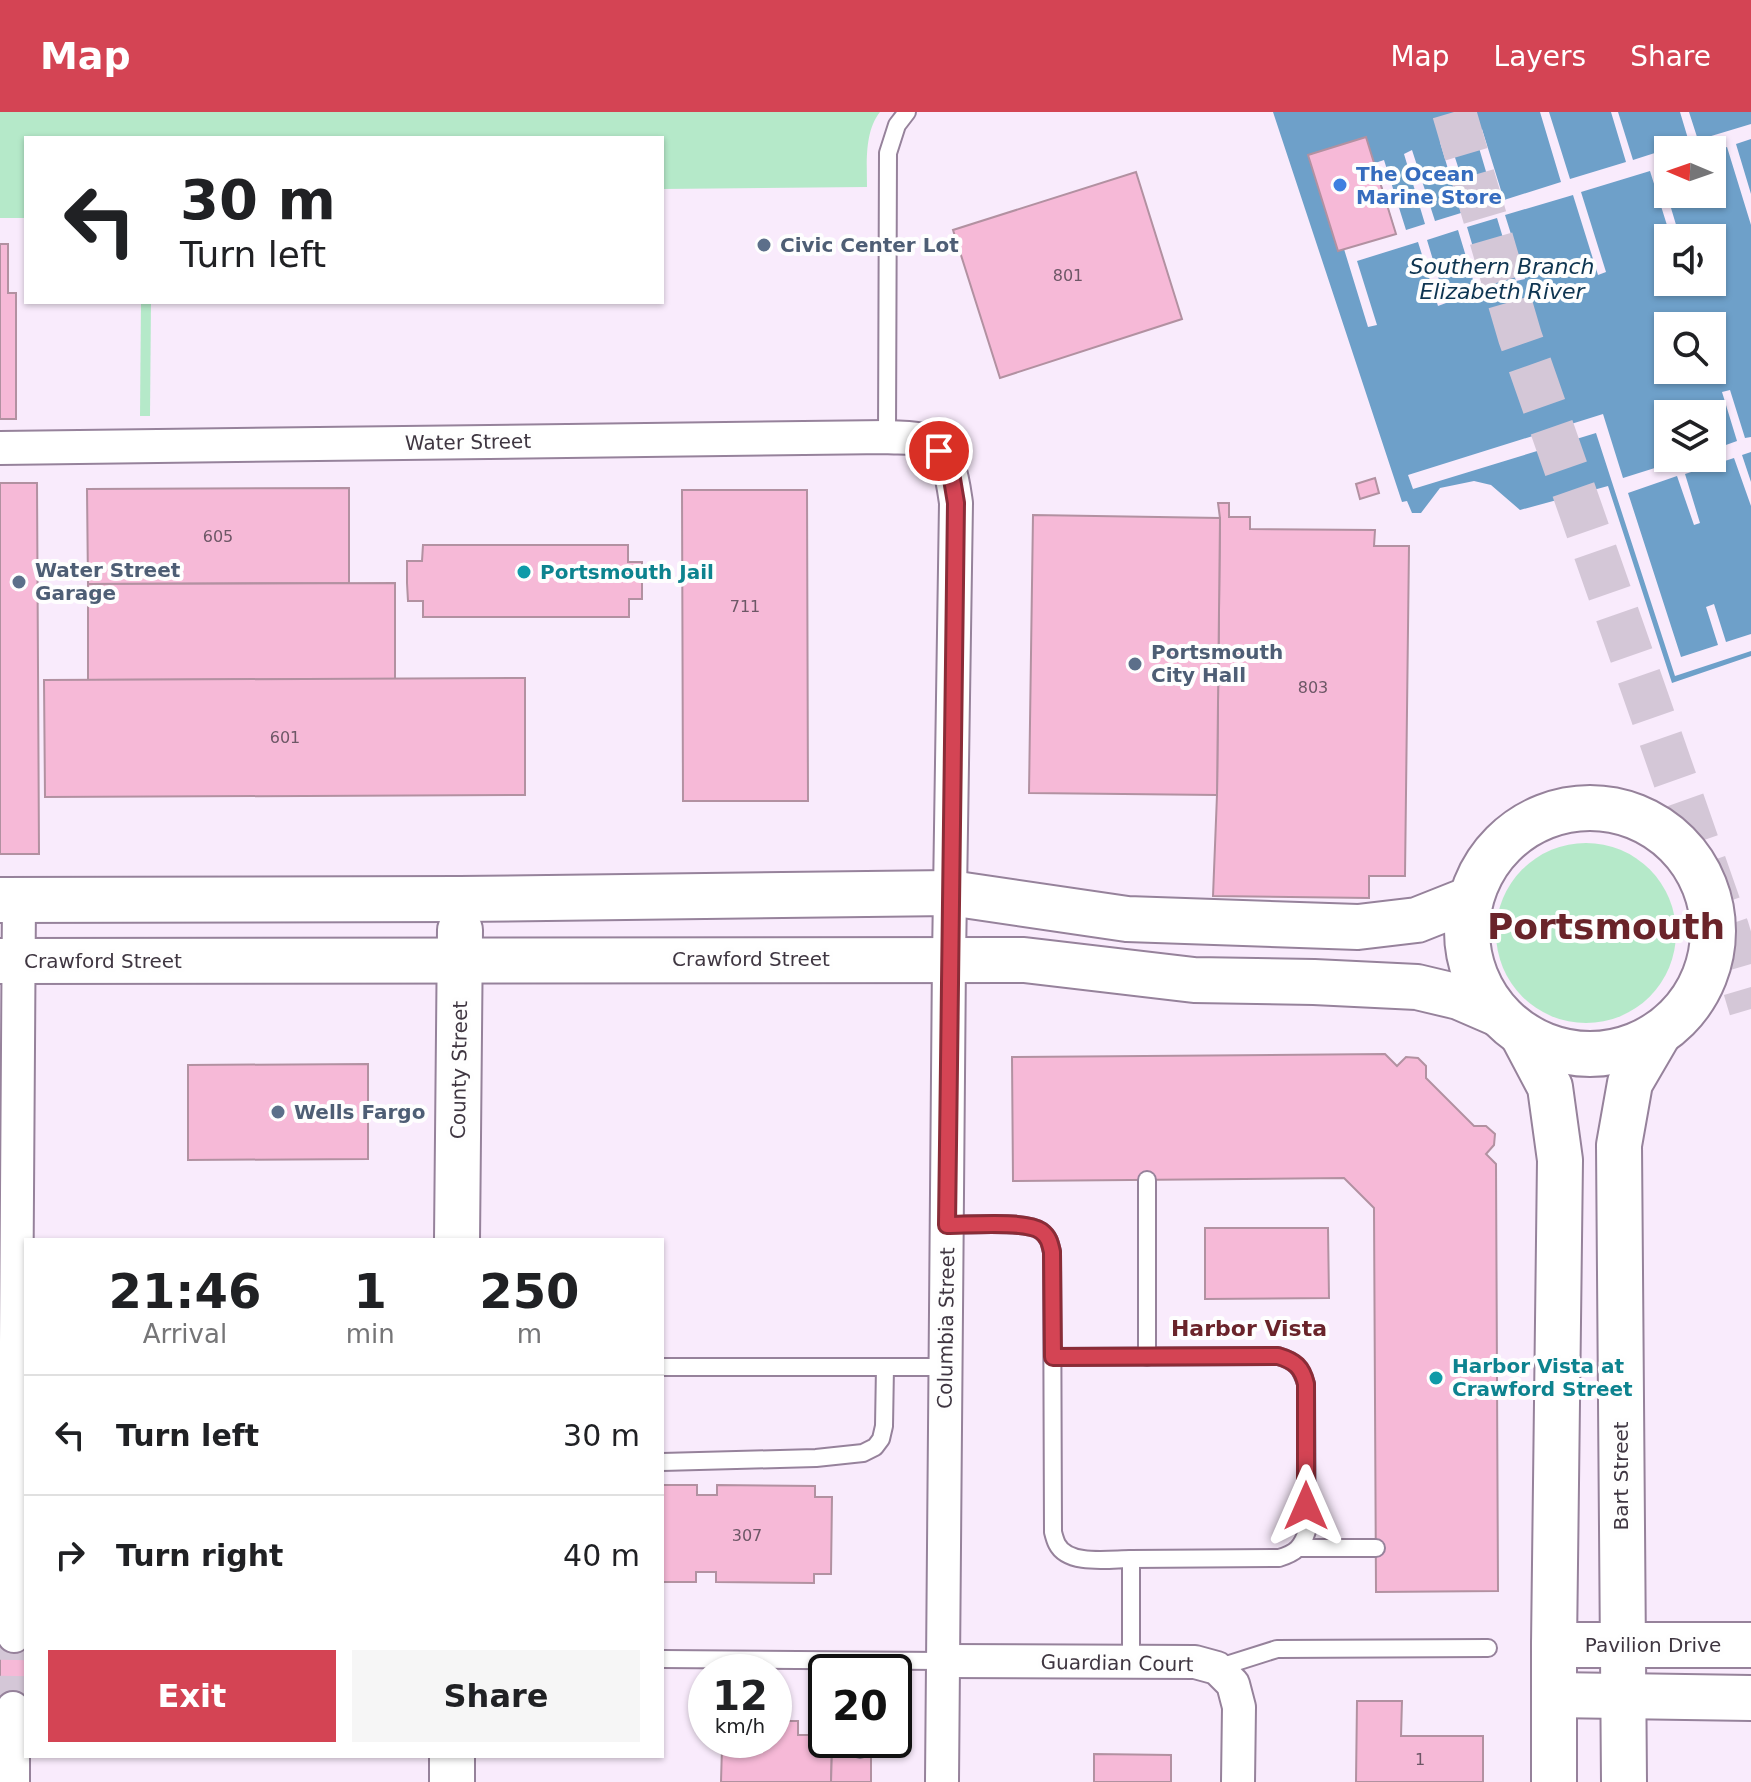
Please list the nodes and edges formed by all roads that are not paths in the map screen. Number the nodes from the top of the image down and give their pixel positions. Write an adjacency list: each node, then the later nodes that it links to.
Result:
1 (907, 112): 2 (lane)
2 (887, 437): 3 (street, Water Street); 4 (street, Water Street)
3 (934, 447): 5 (street, Columbia Street)
4 (0, 448)
5 (950, 893): 6 (main road); 7 (main road); 9 (street, Columbia Street)
6 (460, 899): 8 (main road); 10 (main road, County Street)
7 (1470, 899): 12 (main road); 13 (main road)
8 (10, 900): 11 (street)
9 (949, 959): 10 (main road, Crawford Street); 12 (main road, Crawford Street); 15 (street, Columbia Street)
10 (460, 960): 11 (main road, Crawford Street); 16 (main road, County Street)
11 (9, 961): 17 (street)
12 (1510, 1025): 13 (main road); 28 (main road)
13 (1658, 1035): 29 (main road, Bart Street)
14 (1147, 1180): 19 (lane)
15 (947, 1225): 18 (lane); 22 (street, Columbia Street)
16 (457, 1238)
17 (21, 1241): 27 (street)
18 (1053, 1357): 19 (lane); 26 (lane)
19 (1147, 1357): 24 (lane)
20 (664, 1367): 21 (lane)
21 (885, 1367): 22 (lane); 23 (lane)
22 (946, 1367): 33 (street, Columbia Street)
23 (664, 1462)
24 (1299, 1548): 25 (lane); 26 (lane)
25 (1376, 1548)
26 (1131, 1559): 34 (lane)
27 (14, 1636)
28 (1554, 1645): 29 (main road, Pavilion Drive); 38 (main road)
29 (1623, 1645): 30 (main road, Pavilion Drive); 39 (main road, Bart Street)
30 (1751, 1645)
31 (1488, 1648): 37 (lane)
32 (664, 1659): 36 (lane)
33 (943, 1661): 34 (street, Guardian Court); 35 (lane); 45 (street, Columbia Street)
34 (1131, 1662): 37 (street, Guardian Court)
35 (912, 1663)
36 (808, 1664)
37 (1217, 1668): 46 (street, Guardian Court)
38 (1554, 1695): 39 (main road); 47 (main road)
39 (1623, 1696): 40 (main road); 48 (main road, Bart Street)
40 (1751, 1698)
41 (13, 1708): 43 (street)
42 (452, 1758): 44 (main road)
43 (13, 1782)
44 (452, 1782)
45 (942, 1782)
46 (1238, 1782)
47 (1554, 1782)
48 (1624, 1782)

